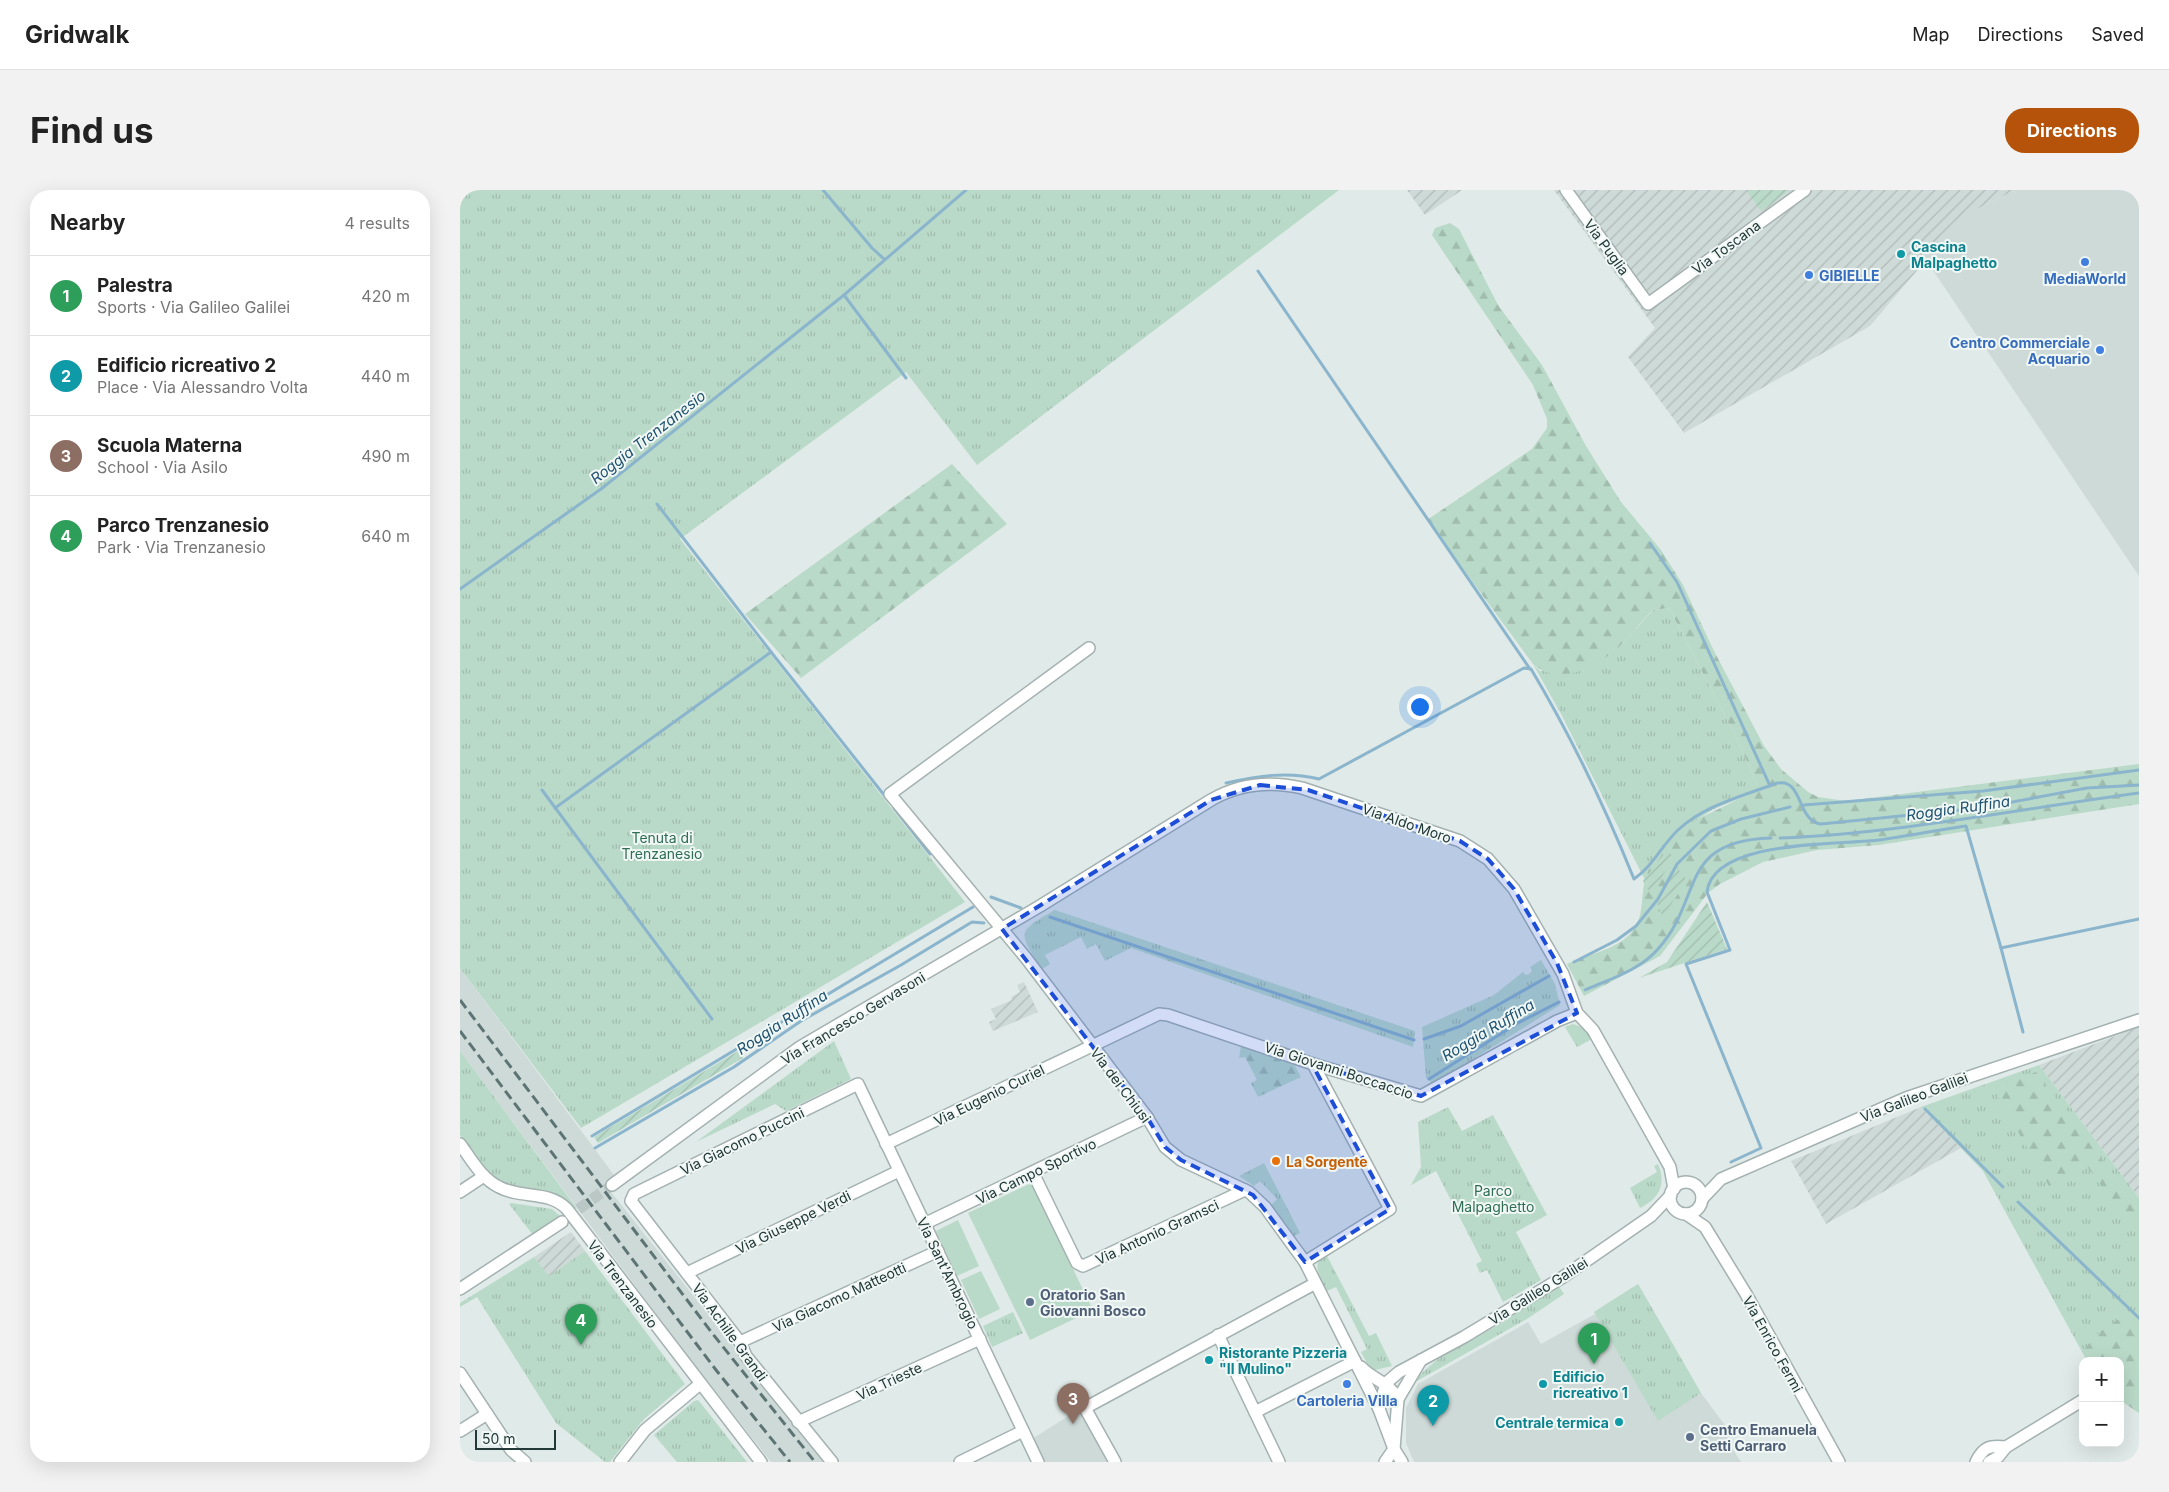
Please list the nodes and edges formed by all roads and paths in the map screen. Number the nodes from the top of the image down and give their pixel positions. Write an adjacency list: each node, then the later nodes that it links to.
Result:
1 (1566, 190): 3 (street, Via Puglia)
2 (1804, 190): 3 (street, Via Toscana)
3 (1648, 304)
4 (1089, 648): 5 (street, Via dei Chiusi)
5 (1002, 929): 6 (street, Via Aldo Moro); 8 (street, Via dei Chiusi); 20 (street, Via Francesco Gervasoni)
6 (1577, 1013): 9 (street, Via Giovanni Boccaccio); 14 (street, Via Aldo Moro)
7 (2139, 1020): 18 (street, Via Galileo Galilei)
8 (1092, 1046): 9 (street, Via Giovanni Boccaccio); 11 (street, Via dei Chiusi); 13 (street, Via Eugenio Curiel)
9 (1313, 1064): 32 (street)
10 (858, 1084): 13 (street, Via Sant'Ambrogio); 24 (street, Via Giacomo Puccini)
11 (1147, 1117): 16 (street, Via Campo Sportivo); 21 (street, Via dei Chiusi)
12 (460, 1144): 17 (street, Via Trenzanesio)
13 (886, 1144): 15 (street, Via Sant'Ambrogio)
14 (1670, 1167): 19 (street, Via Aldo Moro); 23 (street, Via Aldo Moro)
15 (899, 1171): 29 (street, Via Sant'Ambrogio); 33 (street, Via Giuseppe Verdi)
16 (1033, 1173): 21 (street, Via Antonio Gramsci); 29 (street, Via Campo Sportivo)
17 (484, 1176): 22 (street); 43 (street, Via Trenzanesio)
18 (1721, 1179): 19 (street); 25 (street, Via Galileo Galilei)
19 (1692, 1184): 23 (street); 25 (street)
20 (612, 1185)
21 (1245, 1190): 32 (street, Via dei Chiusi)
22 (460, 1192)
23 (1672, 1192): 26 (street); 27 (street, Via Galileo Galilei)
24 (631, 1201): 33 (street, Via Achille Grandi)
25 (1702, 1201): 26 (street); 30 (street)
26 (1682, 1212): 27 (street, Via Galileo Galilei); 30 (street)
27 (1652, 1216): 40 (street, Via Galileo Galilei)
28 (562, 1222): 35 (street)
29 (924, 1224): 31 (street, Via Sant'Ambrogio)
30 (1705, 1226): 64 (street, Via Enrico Fermi)
31 (938, 1251): 37 (street, Via Sant'Ambrogio); 38 (street, Via Giacomo Matteotti)
32 (1304, 1262): 34 (street, Via dei Chiusi)
33 (687, 1273): 38 (street, Via Achille Grandi)
34 (1314, 1284): 36 (street); 39 (street, Via dei Chiusi)
35 (460, 1289)
36 (1218, 1335): 47 (street); 60 (street)
37 (980, 1339): 49 (street, Via Trieste); 50 (street, Via Sant'Ambrogio)
38 (740, 1342): 49 (street, Via Achille Grandi)
39 (1354, 1360): 42 (street, Via dei Chiusi); 46 (street, Via dei Chiusi); 47 (street)
40 (1421, 1360): 42 (street, Via Galileo Galilei); 44 (street, Via Galileo Galilei)
41 (460, 1373): 48 (street)
42 (1386, 1383): 44 (street); 46 (street)
43 (700, 1384): 55 (street); 56 (street, Via Trenzanesio)
44 (1398, 1399): 46 (street); 53 (street)
45 (2080, 1402): 52 (street)
46 (1379, 1409): 53 (street, Via dei Chiusi)
47 (1255, 1412): 61 (street)
48 (486, 1414): 51 (street); 54 (street)
49 (798, 1422): 57 (street, Via Achille Grandi)
50 (1023, 1430): 58 (street); 59 (street, Via Sant'Ambrogio)
51 (460, 1432)
52 (2006, 1447): 65 (street); 66 (street)
53 (1394, 1449): 62 (street); 63 (street, Via dei Chiusi)
54 (525, 1462)
55 (620, 1462)
56 (761, 1462)
57 (832, 1462)
58 (960, 1462)
59 (1038, 1462)
60 (1115, 1462)
61 (1279, 1462)
62 (1385, 1462)
63 (1402, 1462)
64 (1839, 1462)
65 (1976, 1462)
66 (1990, 1462)

